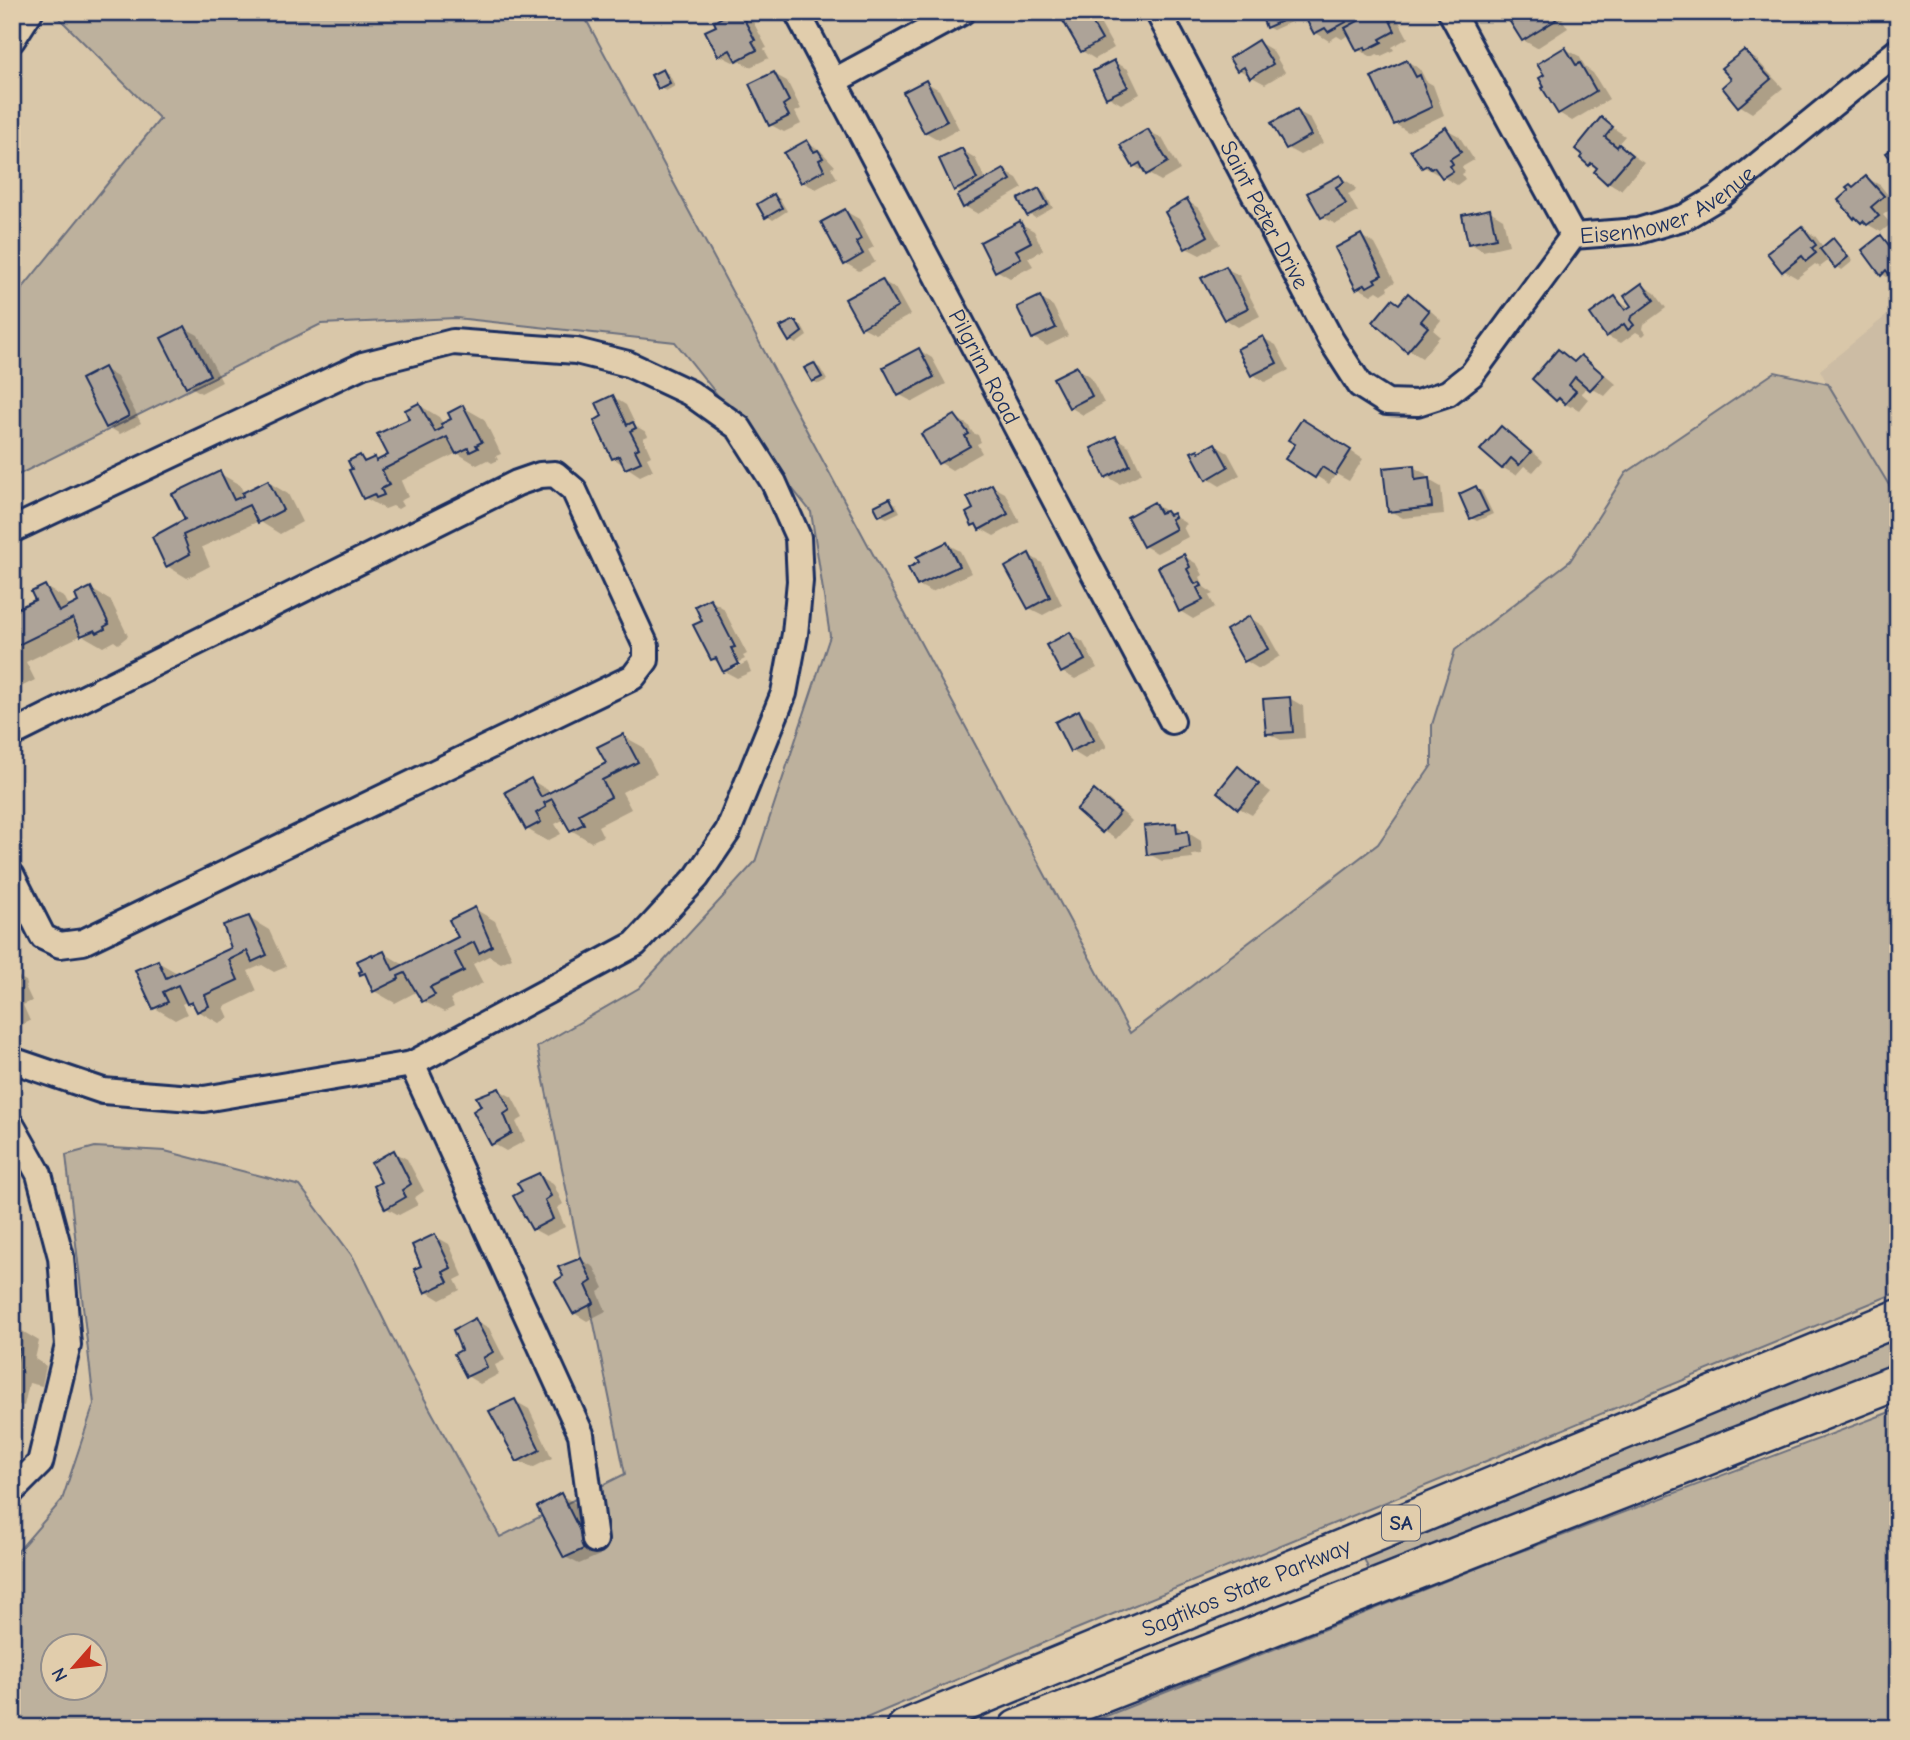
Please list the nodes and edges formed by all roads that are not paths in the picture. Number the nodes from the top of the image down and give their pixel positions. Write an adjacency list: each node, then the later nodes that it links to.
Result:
1 (30, 12): 6 (street)
2 (797, 12): 8 (street, Pilgrim Road)
3 (962, 12): 8 (street)
4 (1158, 12): 10 (street, Saint Peter Drive)
5 (1451, 12): 9 (street)
6 (12, 40)
7 (1898, 51): 9 (street, Eisenhower Avenue)
8 (834, 81): 12 (street, Pilgrim Road)
9 (1573, 236): 10 (street, Eisenhower Avenue)
10 (1387, 402)
11 (12, 530): 17 (street)
12 (1172, 721)
13 (12, 734): 15 (street)
14 (12, 876): 15 (street)
15 (19, 898)
16 (12, 1060): 17 (street)
17 (412, 1064): 22 (street)
18 (12, 1126): 21 (street)
19 (1898, 1318): 23 (highway, Sagtikos State Parkway / SA)
20 (1898, 1382): 24 (highway, Sagtikos State Parkway / SA)
21 (12, 1490)
22 (595, 1540)
23 (905, 1728)
24 (1017, 1728)

